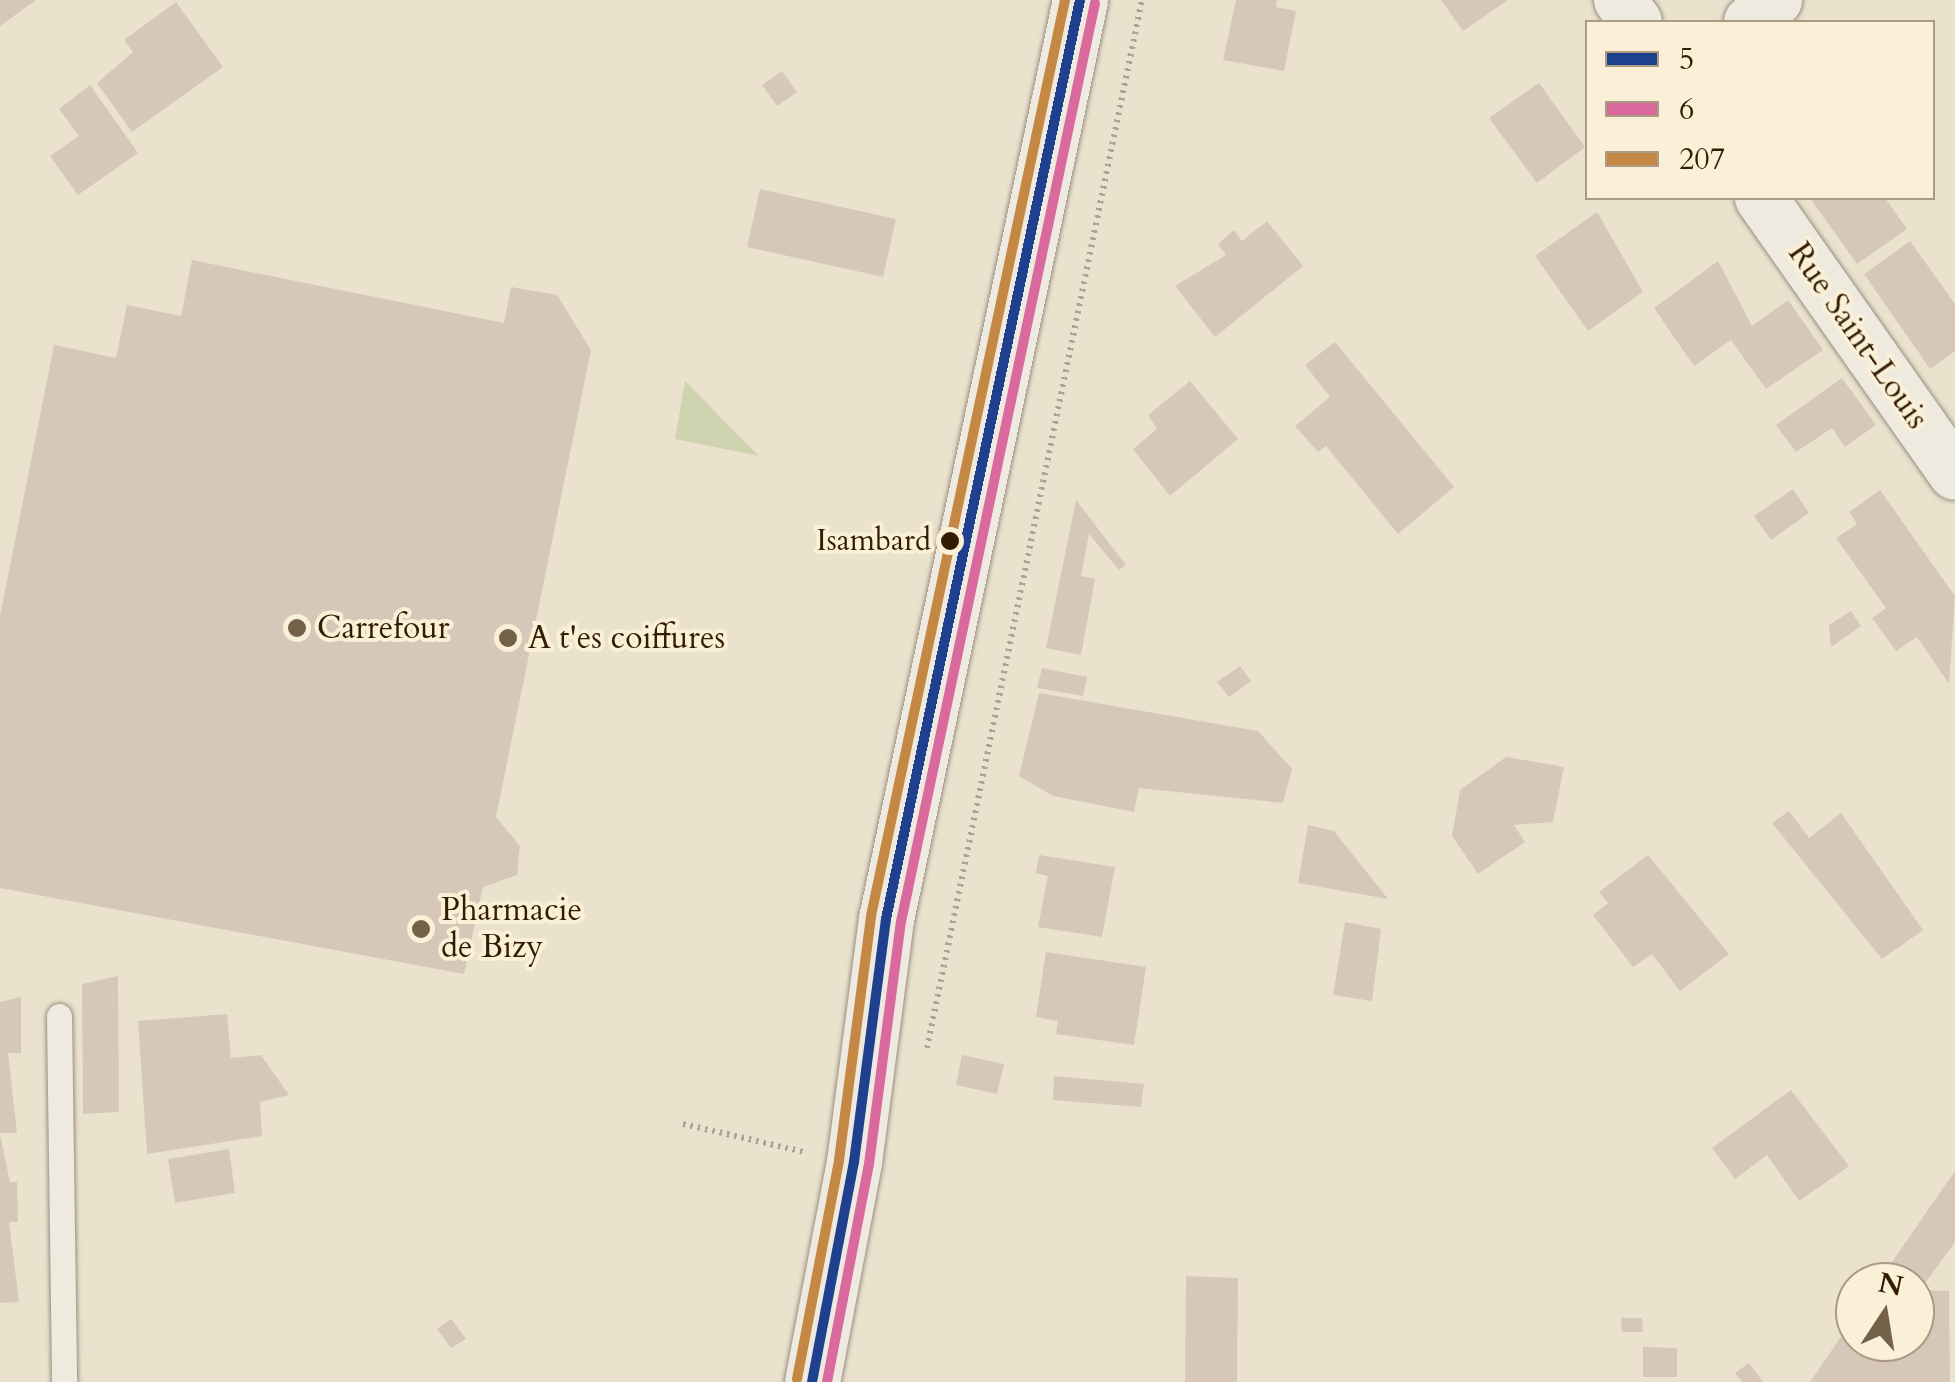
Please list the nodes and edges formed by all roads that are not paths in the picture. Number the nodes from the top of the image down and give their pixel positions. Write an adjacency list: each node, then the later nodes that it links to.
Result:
1 (1080, 0): 8 (main road)
2 (1776, 0): 3 (street)
3 (1752, 20)
4 (1761, 200): 5 (street, Rue Saint-Louis)
5 (1955, 474)
6 (60, 1016): 7 (lane)
7 (64, 1382)
8 (812, 1382)

